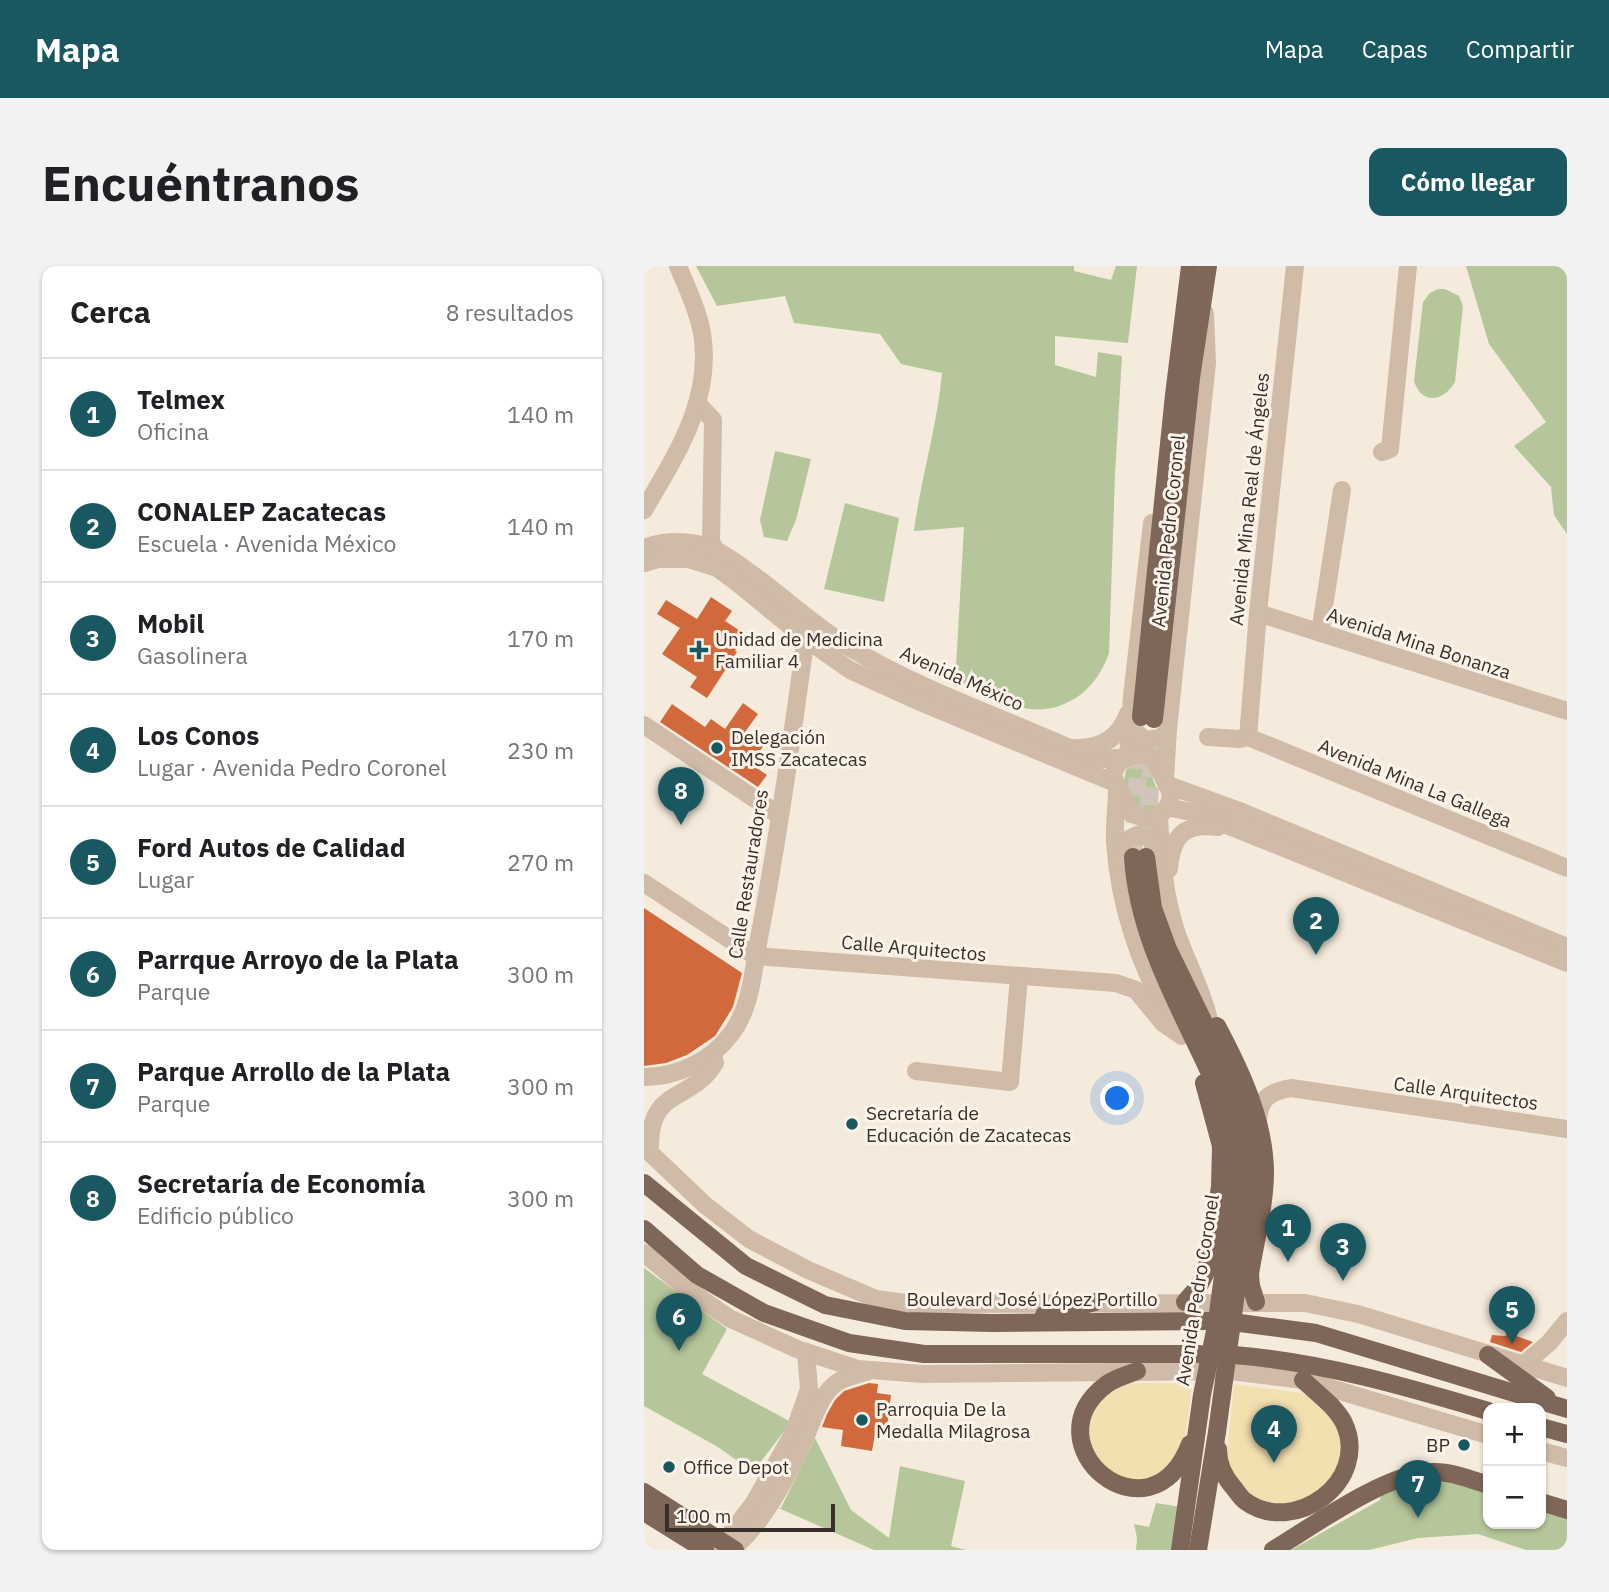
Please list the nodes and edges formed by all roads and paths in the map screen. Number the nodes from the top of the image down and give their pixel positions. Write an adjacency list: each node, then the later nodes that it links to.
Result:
1 (678, 266): 7 (street)
2 (1190, 266): 6 (main road, Avenida Pedro Coronel)
3 (1208, 266): 6 (main road, Avenida Pedro Coronel)
4 (1295, 266): 14 (street, Avenida Mina Real de Ángeles)
5 (1408, 266): 8 (street)
6 (1195, 286): 19 (main road, Avenida Pedro Coronel); 19 (street, Avenida Pedro Coronel)
7 (697, 402): 10 (street); 12 (street)
8 (1382, 452)
9 (1342, 490): 16 (street)
10 (644, 510)
11 (644, 548): 12 (street, Avenida México)
12 (717, 552): 15 (street, Avenida México)
13 (644, 563): 17 (street, Avenida México)
14 (1258, 613): 16 (street, Avenida Mina Bonanza); 22 (street, Avenida Mina Real de Ángeles)
15 (808, 618): 17 (street, Calle Restauradores); 23 (street, Avenida México)
16 (1320, 633): 18 (street, Avenida Mina Bonanza)
17 (806, 639): 26 (street, Avenida México); 28 (street, Calle Restauradores)
18 (1567, 711)
19 (1145, 715): 23 (street); 24 (street, Avenida Pedro Coronel); 25 (street, Avenida Pedro Coronel)
20 (644, 726): 28 (street)
21 (1208, 737): 22 (street)
22 (1248, 737): 31 (street, Avenida Mina La Gallega)
23 (1068, 747): 24 (street, Avenida México)
24 (1128, 757): 25 (street); 26 (street)
25 (1166, 782): 27 (street); 36 (street)
26 (1116, 785): 27 (street); 32 (street, Avenida Pedro Coronel)
27 (1163, 811): 29 (street); 33 (street, Avenida Pedro Coronel)
28 (779, 815): 37 (street, Calle Restauradores)
29 (1237, 829): 35 (street); 38 (street)
30 (1139, 857): 41 (main road, Avenida Pedro Coronel)
31 (1567, 868)
32 (1118, 870): 33 (street); 41 (street, Avenida Pedro Coronel)
33 (1161, 870): 35 (street, Avenida Pedro Coronel)
34 (644, 883): 37 (street, Calle Arquitectos)
35 (1167, 896): 40 (street, Avenida Pedro Coronel)
36 (1567, 947)
37 (755, 956): 39 (street, Calle Arquitectos); 42 (street, Calle Restauradores)
38 (1567, 963)
39 (1018, 977): 41 (street, Calle Arquitectos); 43 (street)
40 (1207, 1008): 41 (street, Avenida Pedro Coronel); 45 (main road)
41 (1199, 1044): 49 (main road, Avenida Pedro Coronel); 52 (main road)
42 (713, 1054): 44 (street, Calle Restauradores); 47 (street)
43 (916, 1071)
44 (644, 1077)
45 (1258, 1124): 46 (street, Calle Arquitectos); 53 (main road)
46 (1567, 1129)
47 (647, 1149): 54 (street)
48 (644, 1183): 59 (main road, Boulevard José López Portillo)
49 (1240, 1206): 73 (main road, Avenida Pedro Coronel); 75 (main road, Avenida Pedro Coronel)
50 (644, 1229): 62 (main road)
51 (644, 1253): 61 (street)
52 (1205, 1276): 53 (main road); 55 (main road)
53 (1250, 1282): 56 (main road)
54 (1096, 1302): 55 (street); 59 (main road)
55 (1185, 1302): 56 (street)
56 (1256, 1302): 65 (street)
57 (1208, 1321): 59 (main road, Boulevard José López Portillo)
58 (1567, 1321): 66 (street)
59 (992, 1323)
60 (1240, 1323): 71 (main road)
61 (806, 1352): 67 (street); 81 (street)
62 (1054, 1354): 63 (main road); 68 (main road)
63 (1200, 1354)
64 (1234, 1354): 72 (main road)
65 (1488, 1355): 66 (street); 71 (main road)
66 (1522, 1365): 69 (street)
67 (870, 1371): 68 (street); 81 (street)
68 (1137, 1371): 70 (street); 73 (main road)
69 (1567, 1378)
70 (1303, 1380): 75 (main road); 76 (street)
71 (1563, 1408)
72 (1483, 1410)
73 (1197, 1425): 88 (main road, Avenida Pedro Coronel)
74 (1546, 1428): 77 (main road)
75 (1217, 1432): 89 (main road, Avenida Pedro Coronel)
76 (1483, 1434)
77 (1567, 1434)
78 (1546, 1452): 79 (street)
79 (1567, 1458)
80 (1483, 1483): 90 (main road)
81 (773, 1484): 86 (street)
82 (644, 1492): 86 (main road)
83 (1546, 1504): 84 (main road)
84 (1567, 1510)
85 (644, 1512): 87 (main road)
86 (728, 1548)
87 (705, 1550)
88 (1180, 1550)
89 (1198, 1550)
90 (1273, 1550)

